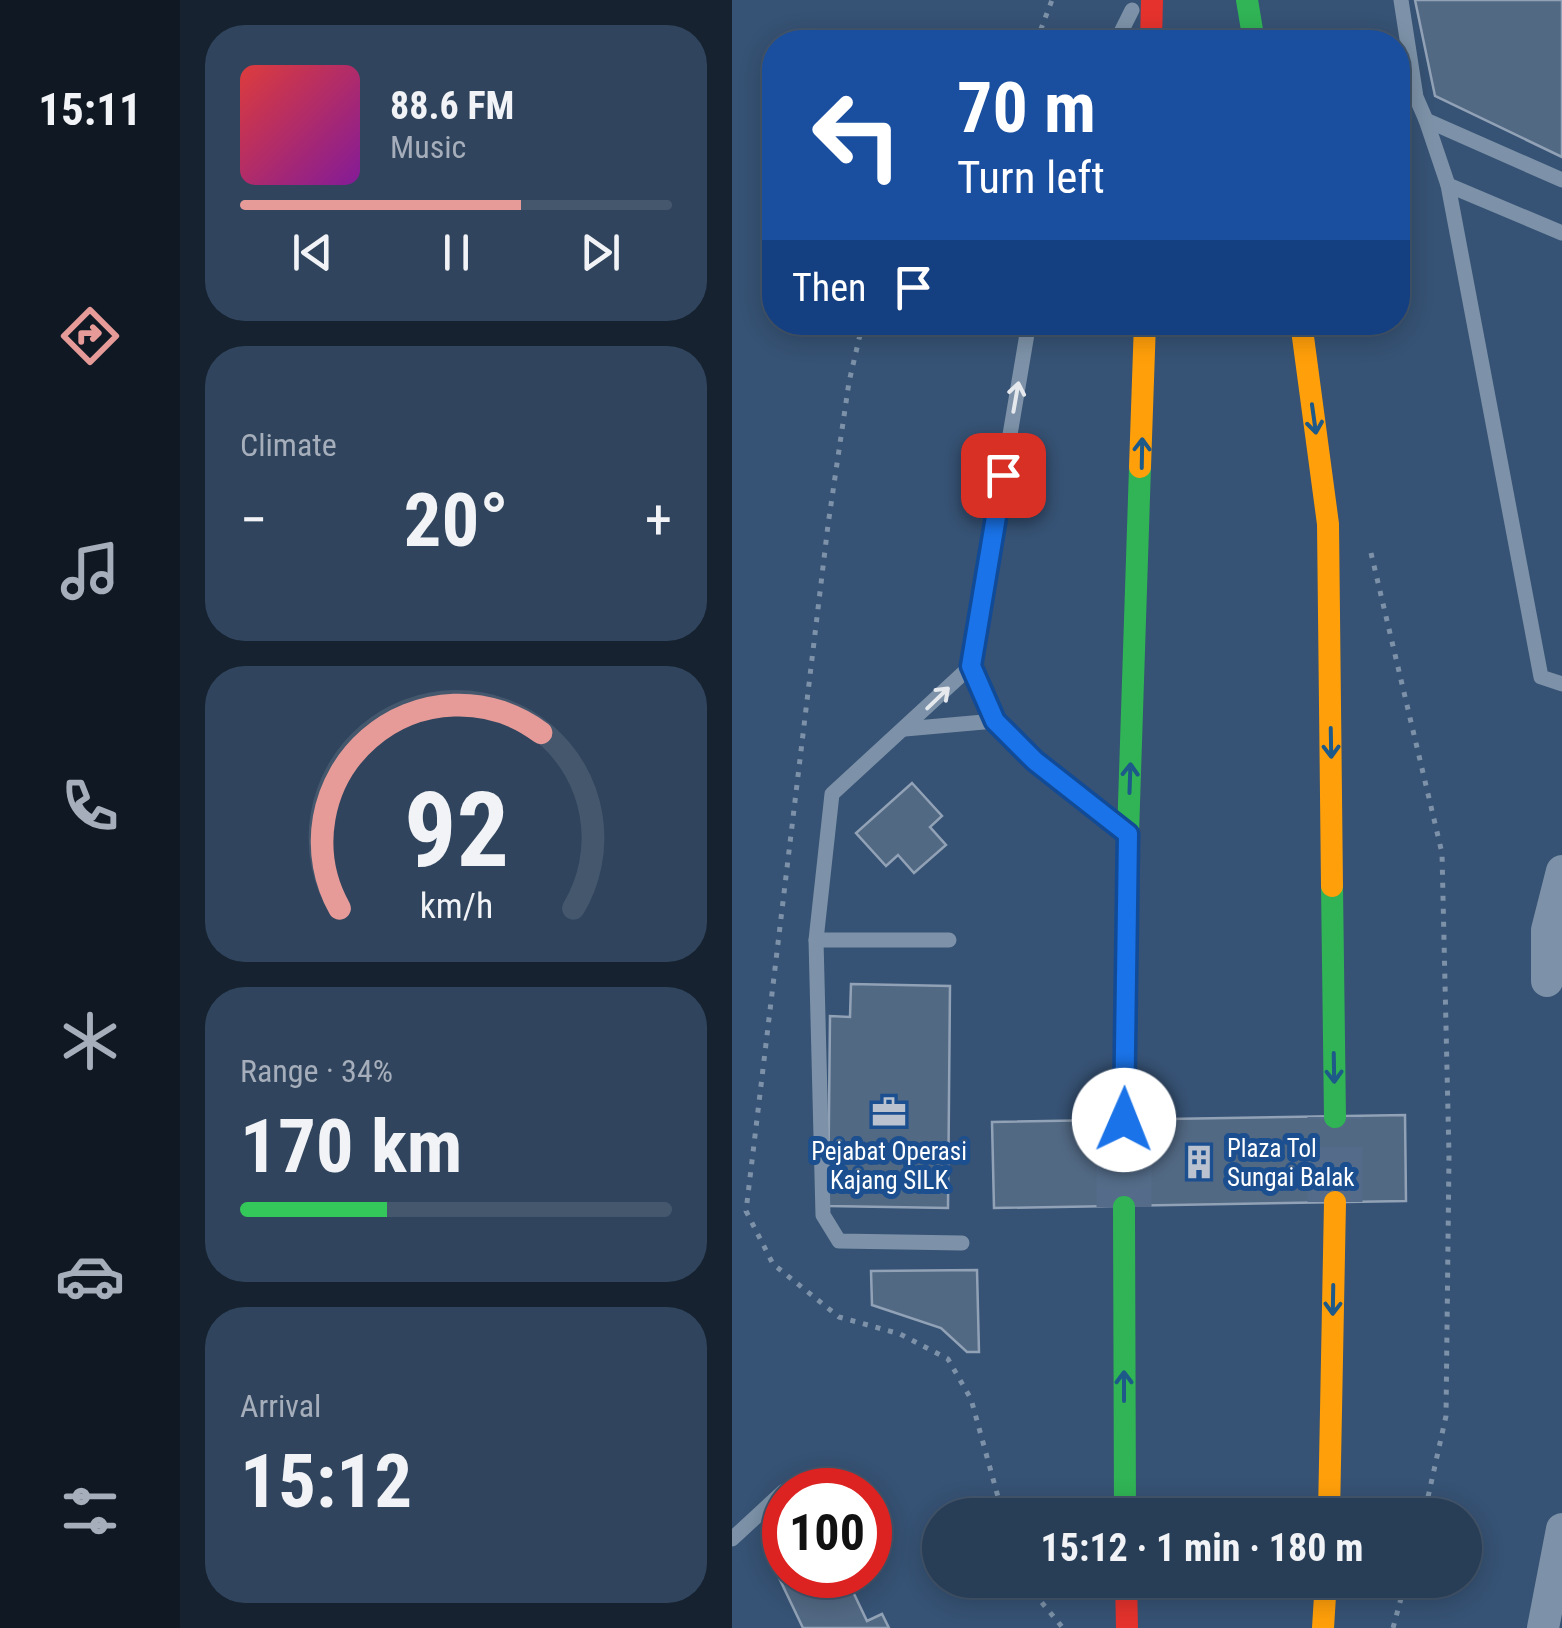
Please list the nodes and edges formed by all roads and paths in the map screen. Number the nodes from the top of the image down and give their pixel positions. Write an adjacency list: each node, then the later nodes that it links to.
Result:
1 (1052, 0): 6 (path)
2 (1138, 0): 7 (lane)
3 (1152, 0): 8 (highway)
4 (1247, 0): 9 (highway)
5 (1401, 0): 10 (lane)
6 (1041, 30)
7 (1122, 30)
8 (1151, 30)
9 (1252, 30)
10 (1406, 30)
11 (1410, 59): 12 (lane)
12 (1426, 120): 13 (lane); 14 (lane)
13 (1562, 180)
14 (1448, 185): 15 (lane); 22 (lane)
15 (1562, 232)
16 (860, 335): 35 (path)
17 (1027, 335): 21 (lane, one-way to 17)
18 (1145, 335): 25 (highway, one-way to 18)
19 (1303, 335): 30 (highway, one-way to 30)
20 (1368, 545): 38 (path)
21 (971, 666): 23 (lane); 24 (lane, one-way to 21)
22 (1562, 684)
23 (995, 721): 24 (lane); 25 (lane)
24 (905, 729): 27 (lane)
25 (1128, 834): 31 (highway)
26 (1560, 876): 29 (street)
27 (816, 940): 28 (lane); 34 (lane)
28 (949, 940)
29 (1554, 988)
30 (1335, 1117)
31 (1124, 1120)
32 (1335, 1202): 37 (highway, one-way to 37)
33 (1124, 1207): 36 (highway, one-way to 33)
34 (962, 1244)
35 (998, 1498)
36 (1125, 1498)
37 (1329, 1498)
38 (1428, 1498)
39 (762, 1512): 41 (lane)
40 (1562, 1529): 50 (street)
41 (732, 1539)
42 (1038, 1598): 46 (path)
43 (1126, 1598): 47 (highway)
44 (1325, 1598): 48 (highway)
45 (1401, 1598): 49 (path)
46 (1063, 1628)
47 (1127, 1628)
48 (1323, 1628)
49 (1393, 1628)
50 (1543, 1628)

